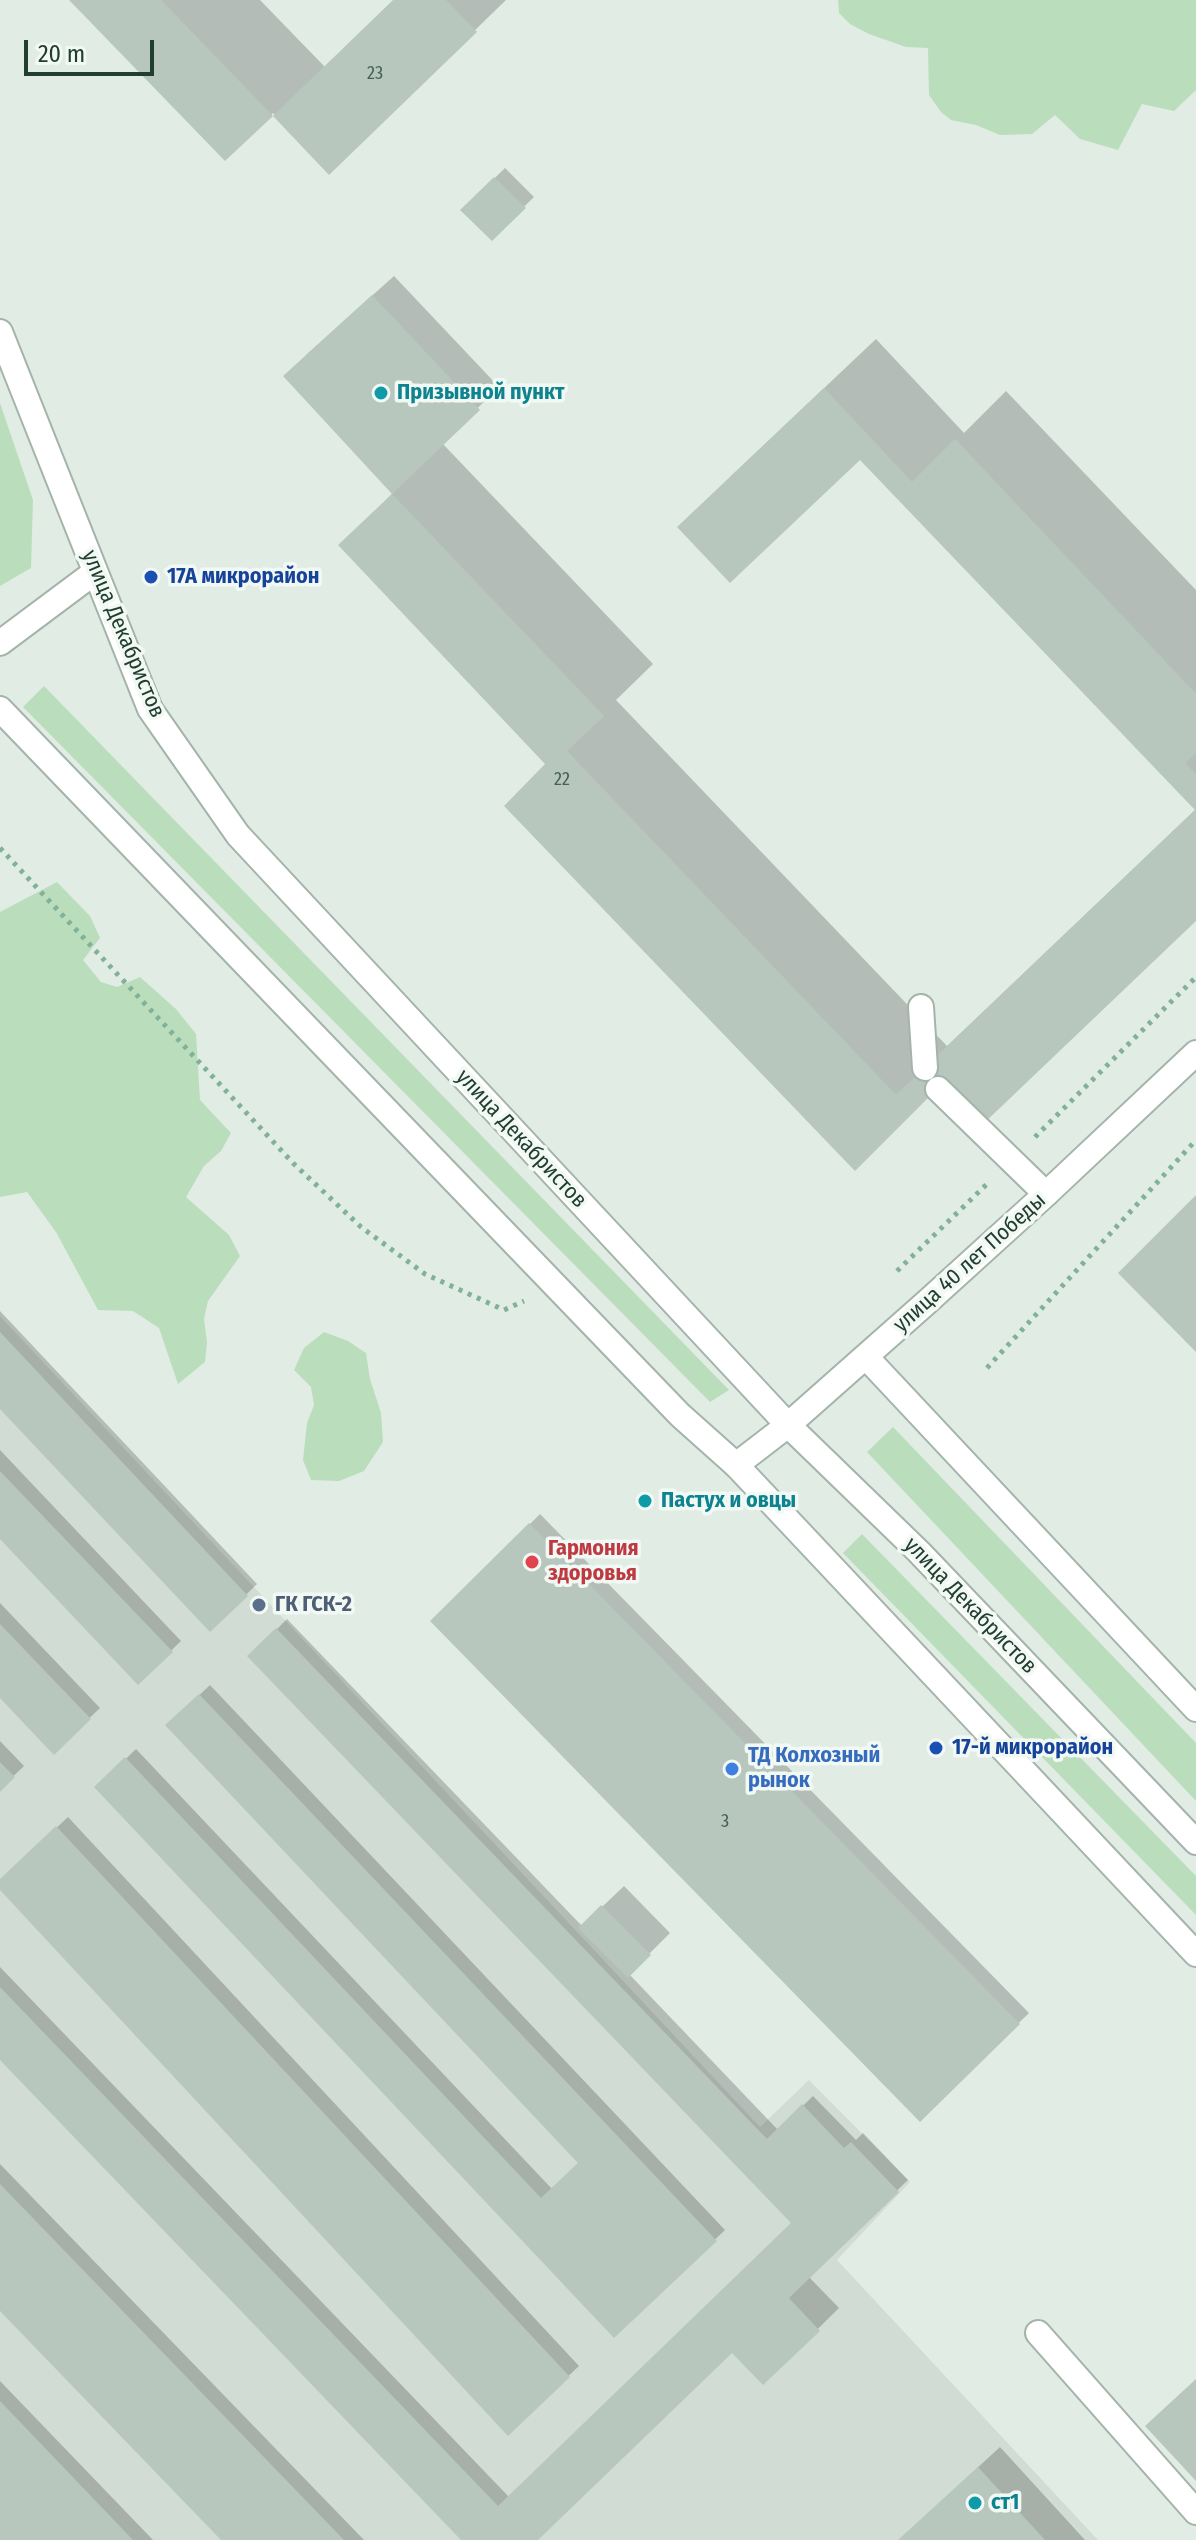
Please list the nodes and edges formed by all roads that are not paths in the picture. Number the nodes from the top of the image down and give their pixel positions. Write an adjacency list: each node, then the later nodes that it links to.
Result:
1 (0, 332): 2 (street, улица Декабристов)
2 (95, 572): 3 (street); 11 (street, улица Декабристов)
3 (0, 643)
4 (0, 709): 12 (street)
5 (921, 1007): 7 (street)
6 (1196, 1053): 9 (street, улица 40 лет Победы)
7 (925, 1068)
8 (938, 1089): 9 (street)
9 (1046, 1194): 10 (street, улица 40 лет Победы)
10 (866, 1357): 11 (street, улица 40 лет Победы); 13 (street)
11 (788, 1425): 12 (street, улица 40 лет Победы); 14 (street, улица Декабристов)
12 (736, 1465): 15 (street)
13 (1196, 1709)
14 (1196, 1842)
15 (1196, 1954)
16 (1038, 2333): 17 (street)
17 (1196, 2512)

